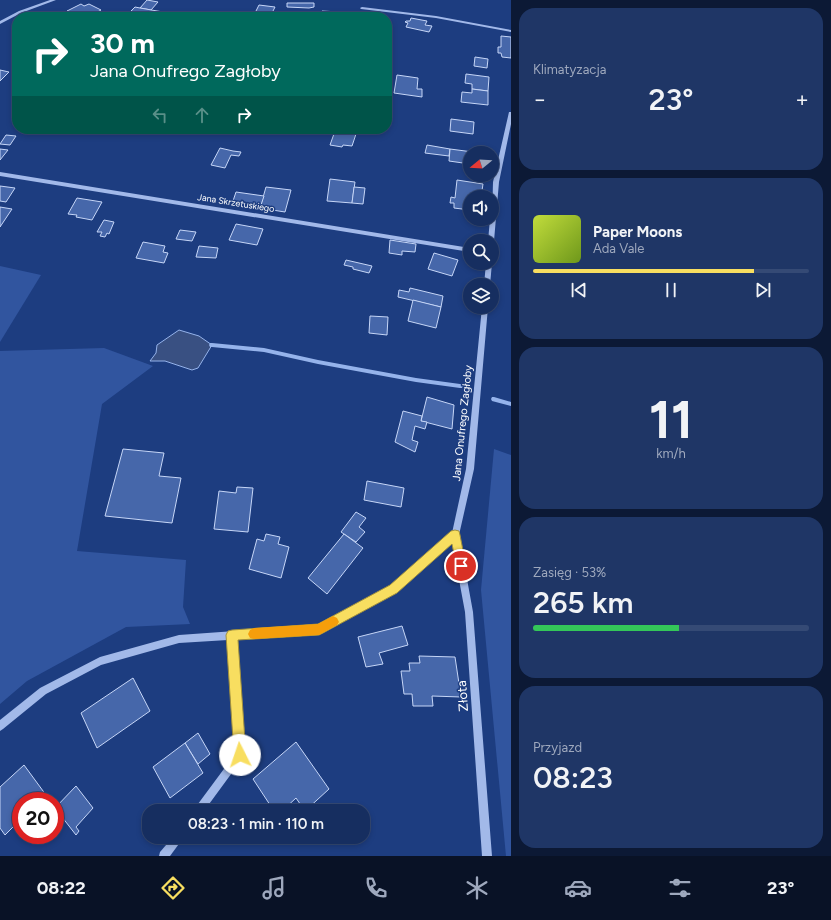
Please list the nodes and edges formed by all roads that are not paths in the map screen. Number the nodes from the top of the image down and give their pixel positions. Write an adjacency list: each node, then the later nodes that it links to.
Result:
1 (54, 0): 3 (street)
2 (362, 8): 6 (street)
3 (20, 12)
4 (12, 16): 5 (street)
5 (0, 23)
6 (511, 31)
7 (511, 113): 9 (street)
8 (0, 174): 10 (street, Jana Skrzetuskiego)
9 (492, 234)
10 (463, 249)
11 (484, 314): 12 (street, Jana Onufrego Zagłoby)
12 (455, 535): 13 (street); 18 (street, Złota)
13 (232, 635): 14 (street); 15 (street)
14 (0, 726)
15 (203, 804)
16 (173, 844): 17 (street)
17 (164, 856)
18 (487, 856)

